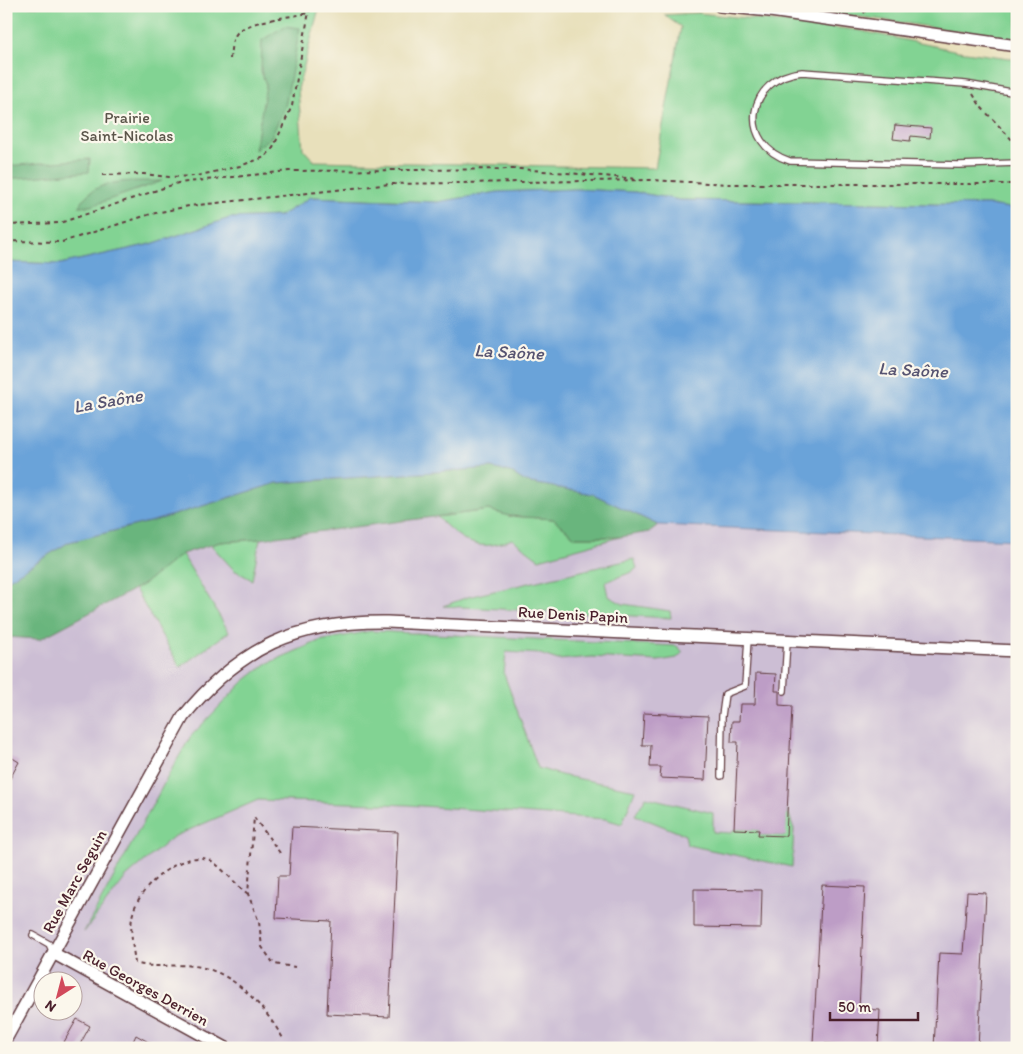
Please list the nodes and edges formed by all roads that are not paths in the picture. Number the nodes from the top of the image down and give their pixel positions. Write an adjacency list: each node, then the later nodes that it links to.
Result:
1 (720, 6): 2 (street)
2 (1017, 46)
3 (1017, 93): 4 (lane)
4 (1017, 163)
5 (748, 639): 6 (street, Rue Denis Papin); 9 (street, Rue Denis Papin); 10 (lane)
6 (787, 641): 7 (street, Rue Denis Papin); 8 (lane)
7 (1017, 651)
8 (784, 690)
9 (170, 738): 12 (street, Rue Marc Seguin)
10 (721, 776)
11 (33, 935): 12 (lane)
12 (53, 953): 13 (street, Rue Marc Seguin); 14 (street, Rue Georges Derrien)
13 (6, 1039)
14 (223, 1047)

